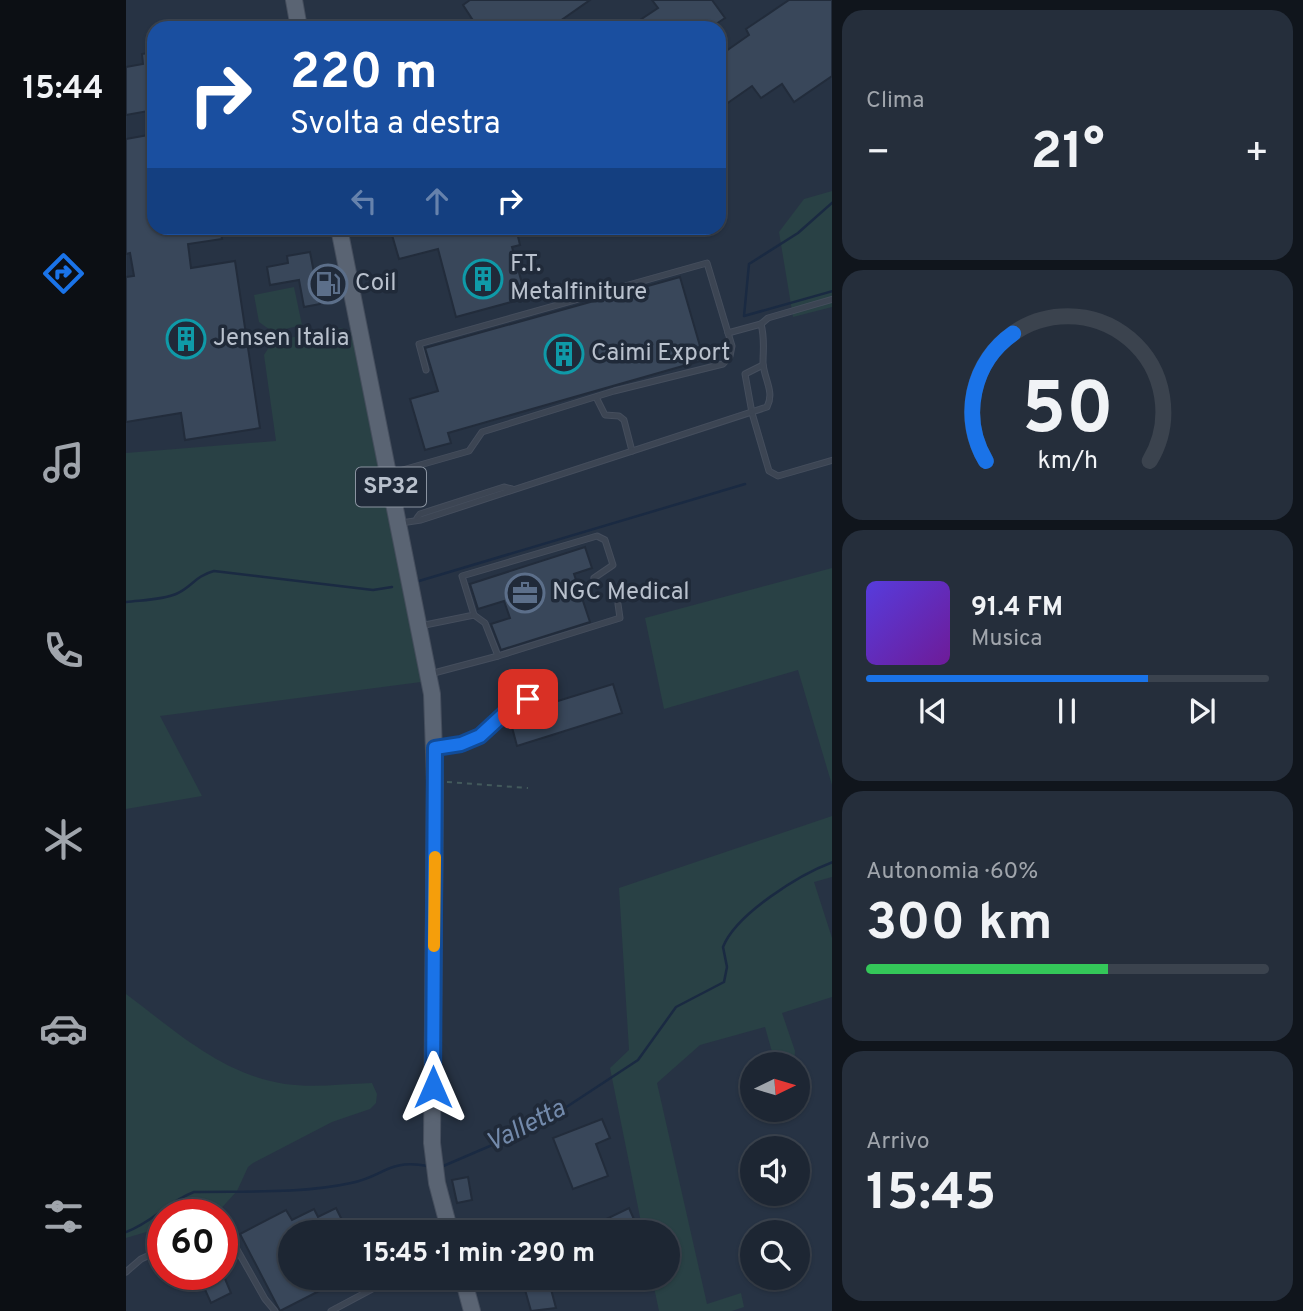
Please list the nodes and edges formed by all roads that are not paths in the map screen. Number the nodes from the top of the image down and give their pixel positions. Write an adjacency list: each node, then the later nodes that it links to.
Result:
1 (293, 3): 2 (main road)
2 (297, 21)
3 (340, 235): 13 (main road, SP32)
4 (832, 299): 5 (lane)
5 (761, 324): 6 (lane); 7 (lane)
6 (728, 333): 8 (lane); 9 (lane)
7 (763, 365): 10 (lane); 10 (lane)
8 (426, 370)
9 (597, 399): 11 (lane); 13 (lane)
10 (752, 413): 11 (lane); 12 (lane)
11 (632, 451): 14 (lane)
12 (832, 460)
13 (389, 473): 14 (main road, SP32)
14 (399, 524): 18 (main road, SP32)
15 (594, 578): 17 (lane)
16 (618, 604): 19 (lane)
17 (474, 615): 18 (lane); 19 (lane)
18 (420, 626): 20 (main road, SP32)
19 (498, 656): 20 (lane)
20 (429, 674): 22 (main road, SP32)
21 (528, 699): 22 (lane)
22 (435, 748): 23 (main road, SP32)
23 (447, 1220)
24 (238, 1251): 29 (lane)
25 (147, 1256): 26 (lane)
26 (126, 1272)
27 (370, 1290): 30 (lane)
28 (466, 1290): 31 (main road)
29 (273, 1311)
30 (331, 1311)
31 (472, 1311)

